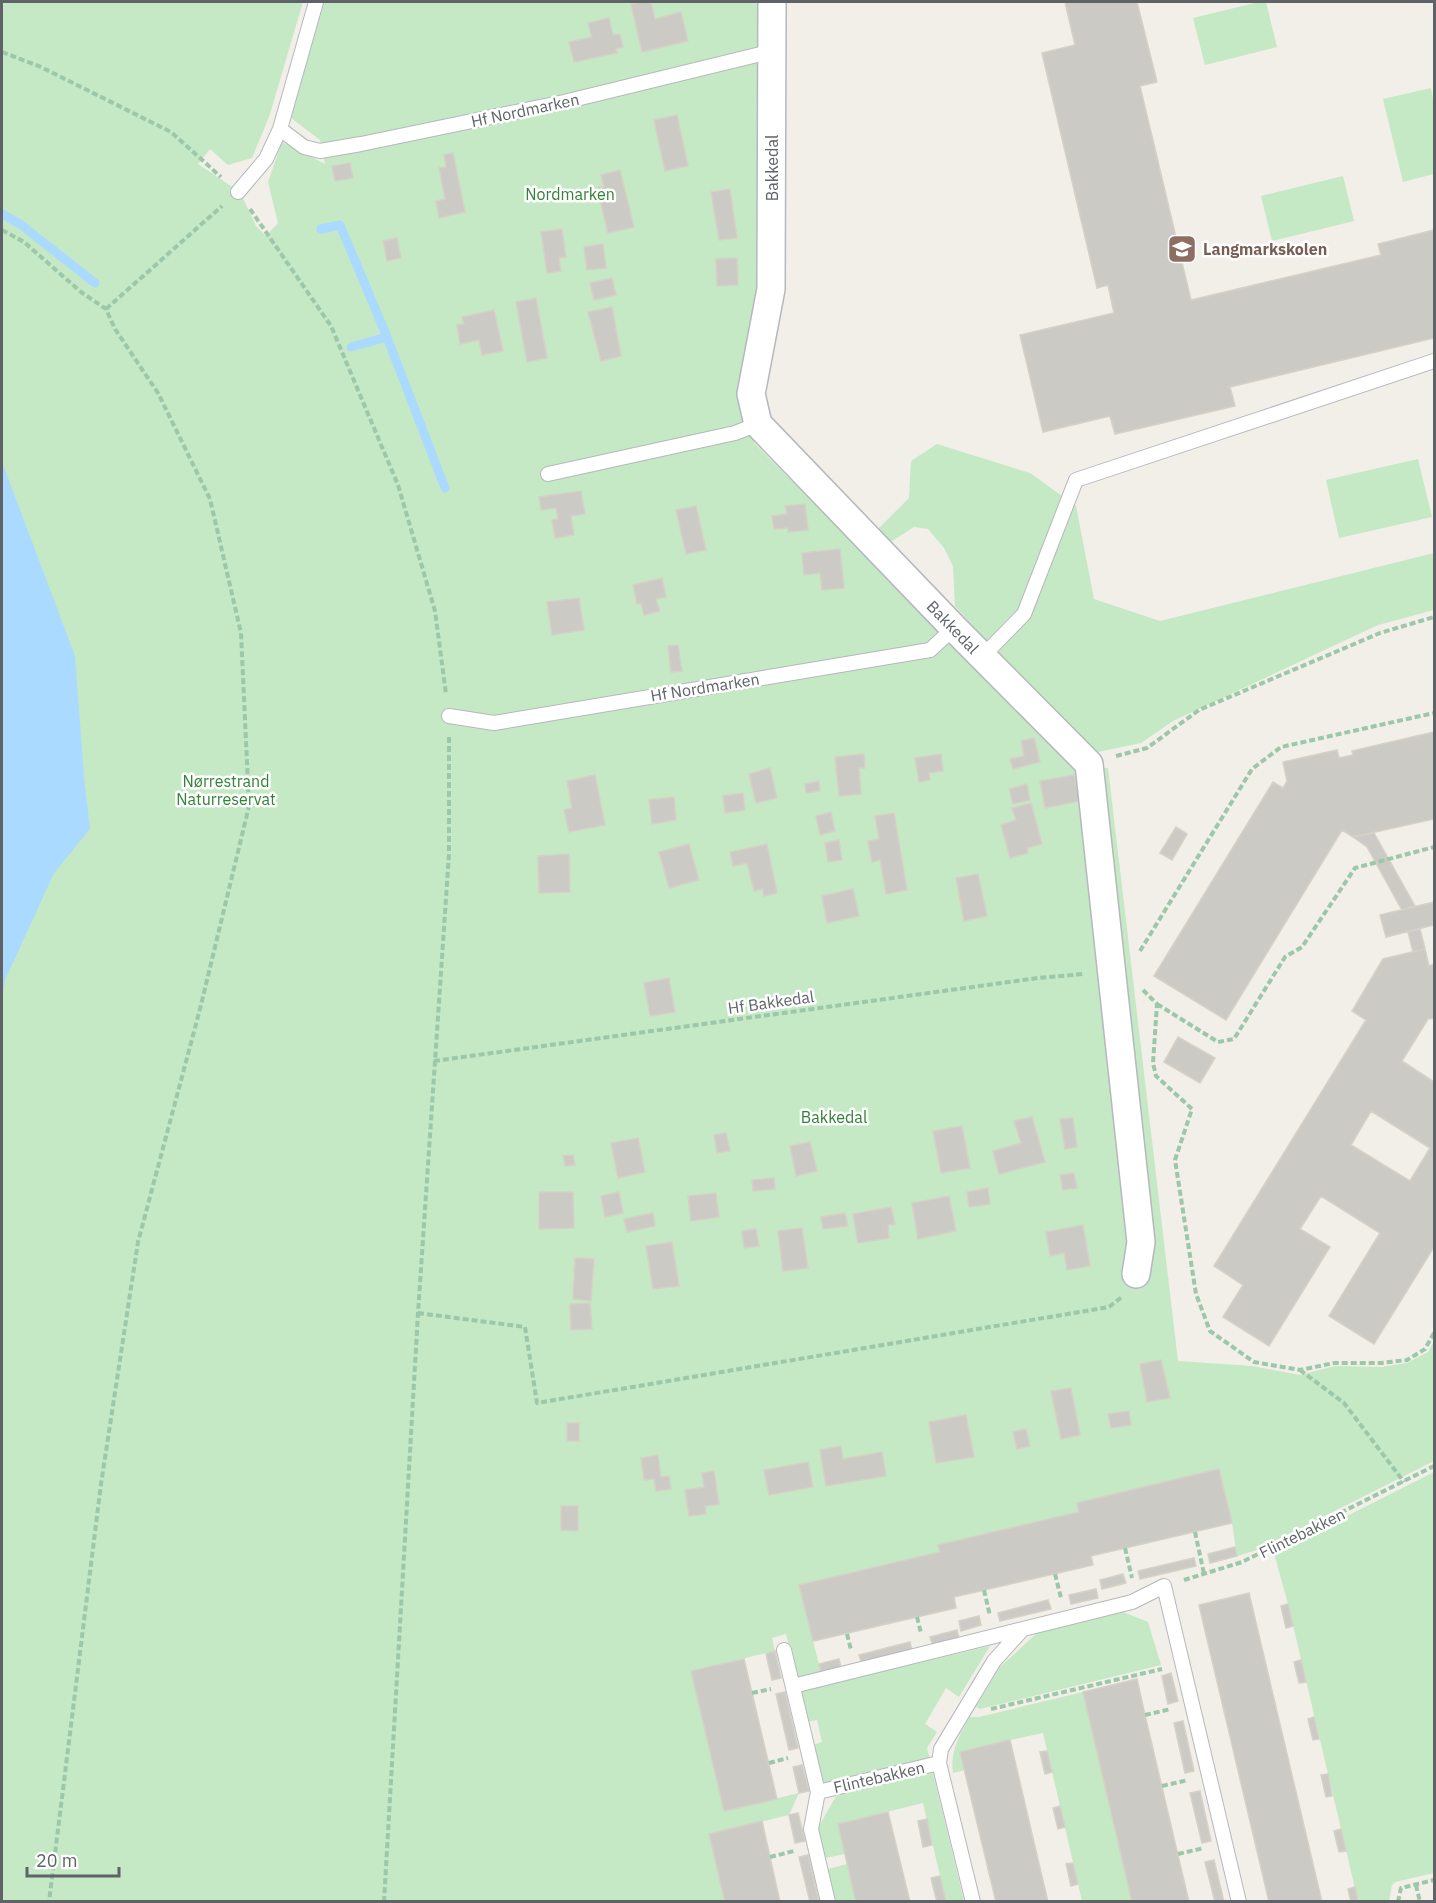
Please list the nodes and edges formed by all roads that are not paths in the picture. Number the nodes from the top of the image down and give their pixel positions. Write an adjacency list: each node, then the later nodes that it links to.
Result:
1 (316, 2): 4 (lane)
2 (772, 2): 3 (street, Bakkedal)
3 (773, 51): 4 (lane, Hf Nordmarken); 7 (street, Bakkedal)
4 (280, 129): 5 (lane)
5 (238, 192)
6 (1434, 361): 10 (lane)
7 (758, 424): 8 (lane); 9 (street, Bakkedal)
8 (548, 474)
9 (954, 628): 10 (street, Bakkedal); 11 (lane, Hf Nordmarken)
10 (982, 657): 12 (street, Bakkedal)
11 (449, 716)
12 (1136, 1274)
13 (1022, 1630): 15 (lane); 16 (lane, Flintebakken); 20 (lane)
14 (784, 1650): 15 (lane, Flintebakken)
15 (793, 1686): 17 (lane, Flintebakken)
16 (939, 1763): 17 (lane, Flintebakken); 19 (lane, Flintebakken)
17 (818, 1792): 18 (lane, Flintebakken)
18 (828, 1902)
19 (973, 1902)
20 (1239, 1902)

